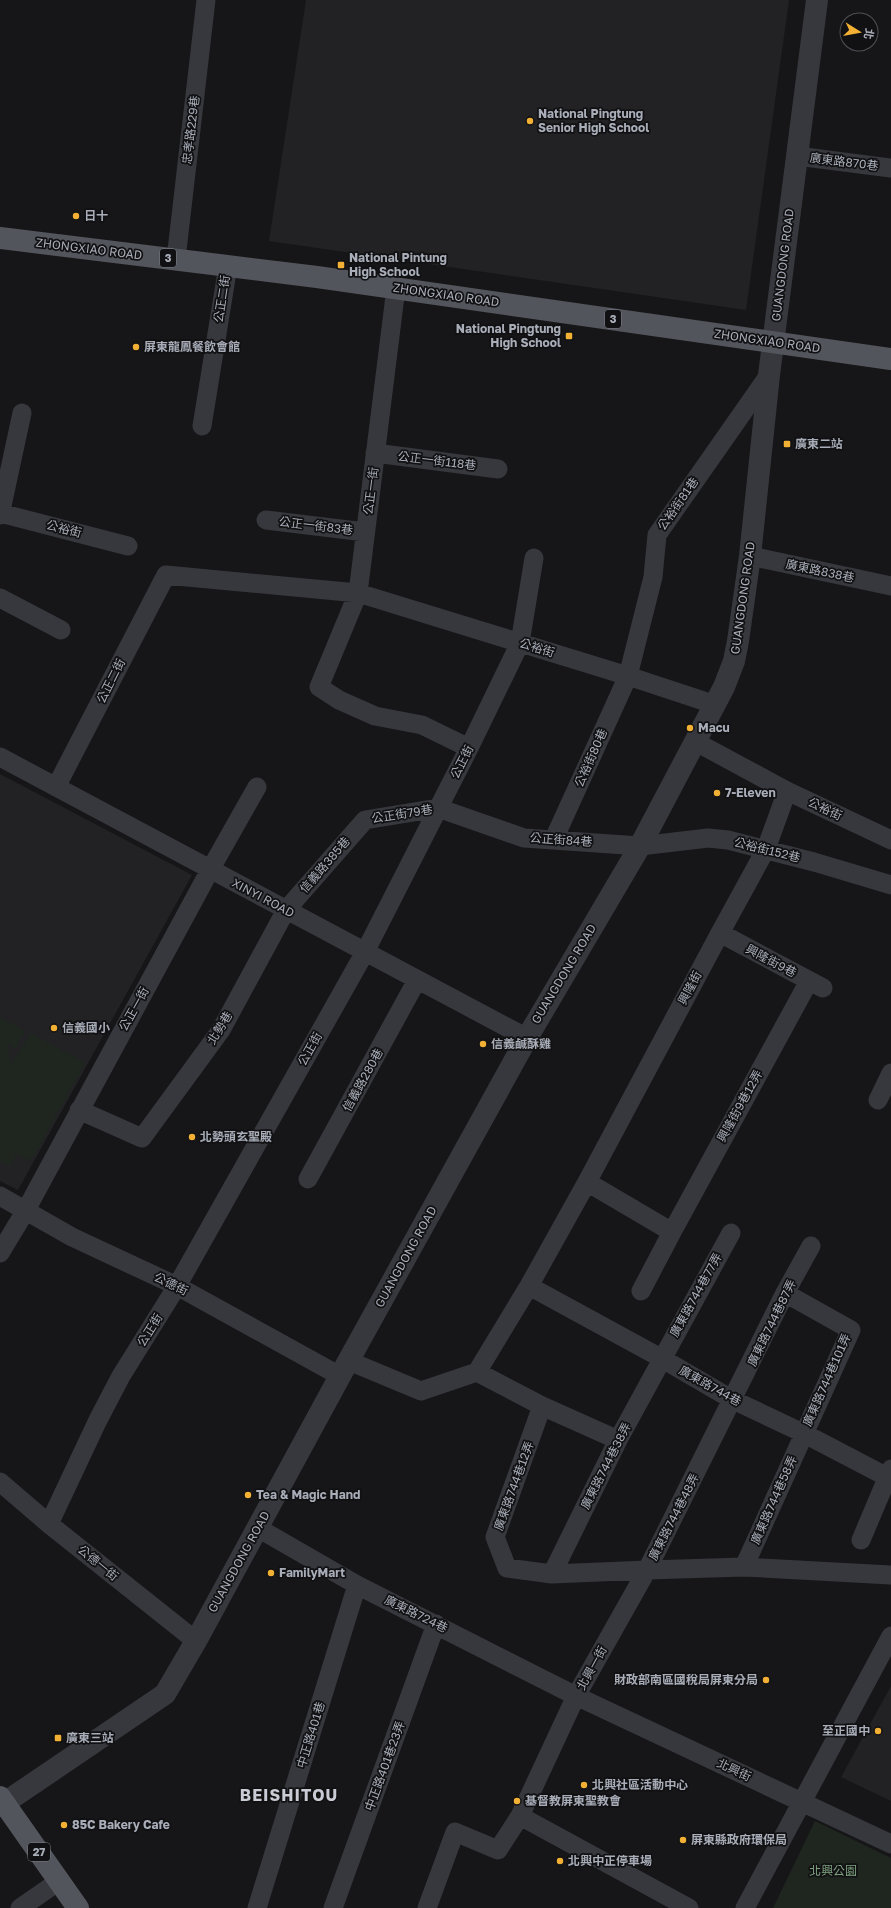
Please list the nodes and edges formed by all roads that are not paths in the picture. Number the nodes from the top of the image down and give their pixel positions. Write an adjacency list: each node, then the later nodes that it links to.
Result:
1 (206, 0): 6 (street, 忠孝路229巷)
2 (817, 0): 3 (street, GUANGDONG ROAD)
3 (797, 156): 4 (street, 廣東路870巷); 9 (street, GUANGDONG ROAD)
4 (891, 168)
5 (0, 238): 6 (main road, ZHONGXIAO ROAD / 3)
6 (176, 259): 7 (main road, ZHONGXIAO ROAD / 3)
7 (228, 266): 8 (main road, ZHONGXIAO ROAD / 3); 13 (street, 公正二街)
8 (396, 288): 9 (main road, ZHONGXIAO ROAD / 3); 14 (street, 公正一街)
9 (773, 341): 10 (main road, ZHONGXIAO ROAD / 3); 11 (street, GUANGDONG ROAD)
10 (891, 359)
11 (769, 375): 20 (street, GUANGDONG ROAD); 28 (street, 公裕街81巷)
12 (22, 412): 16 (street)
13 (202, 426)
14 (375, 453): 15 (street, 公正一街118巷); 18 (street, 公正一街)
15 (498, 469)
16 (0, 513): 19 (street, 公裕街)
17 (266, 520): 18 (street, 公正一街83巷)
18 (366, 532): 24 (street, 公正一街)
19 (128, 546)
20 (750, 556): 23 (street, 廣東路838巷); 29 (street, GUANGDONG ROAD)
21 (534, 558): 27 (street, 公正街)
22 (166, 575): 24 (street, 公裕街); 33 (street, 公正二街)
23 (891, 586)
24 (358, 593): 27 (street, 公裕街); 31 (street, 公正一街)
25 (0, 598): 26 (street)
26 (61, 630)
27 (520, 643): 28 (street, 公裕街); 31 (street, 公正街)
28 (628, 676): 29 (street, 公裕街); 38 (street, 公裕街80巷)
29 (716, 705): 30 (street, GUANGDONG ROAD)
30 (696, 742): 35 (street, 公裕街); 40 (street, GUANGDONG ROAD)
31 (469, 748): 36 (street, 公正街)
32 (0, 757): 33 (street, XINYI ROAD)
33 (56, 787): 42 (street, XINYI ROAD)
34 (257, 787): 42 (street, 公正一街)
35 (787, 791): 39 (street, 公裕街); 41 (street, 興隆街)
36 (438, 808): 37 (street, 公正街79巷); 38 (street, 公正街84巷); 46 (street, 公正街)
37 (365, 820): 44 (street, 信義路385巷)
38 (554, 839): 40 (street, 公正街84巷)
39 (891, 840)
40 (640, 846): 41 (street, 公裕街152巷); 49 (street, GUANGDONG ROAD)
41 (766, 850): 43 (street, 公裕街152巷); 45 (street, 興隆街)
42 (210, 870): 44 (street, XINYI ROAD); 52 (street, 公正一街)
43 (891, 885)
44 (286, 910): 46 (street, XINYI ROAD); 52 (street, 北勢巷)
45 (720, 933): 48 (street, 興隆街9巷); 54 (street, 興隆街)
46 (365, 952): 47 (street, XINYI ROAD); 61 (street, 公正街)
47 (418, 980): 49 (street, XINYI ROAD); 53 (street, 信義路280巷)
48 (816, 985): 57 (street, 興隆街9巷12弄)
49 (527, 1038): 66 (street, GUANGDONG ROAD)
50 (891, 1073): 51 (street)
51 (878, 1100)
52 (79, 1110): 56 (street, 公正一街)
53 (308, 1179)
54 (587, 1182): 57 (street); 62 (street)
55 (0, 1196): 56 (street, 公德街)
56 (26, 1210): 60 (street, 公正一街); 61 (street, 公德街)
57 (672, 1232): 63 (street, 興隆街9巷12弄)
58 (731, 1233): 65 (street, 廣東路744巷77弄)
59 (811, 1246): 64 (street, 廣東路744巷87弄)
60 (0, 1253)
61 (177, 1286): 66 (street, 公德街); 74 (street, 公正街)
62 (529, 1286): 65 (street, 廣東路744巷); 67 (street)
63 (641, 1291)
64 (785, 1293): 68 (street, 廣東路744巷87弄); 70 (street, 廣東路744巷101弄)
65 (661, 1358): 68 (street, 廣東路744巷); 71 (street, 廣東路744巷38弄)
66 (344, 1368): 67 (street); 75 (street, GUANGDONG ROAD)
67 (476, 1372): 69 (street)
68 (733, 1400): 70 (street, 廣東路744巷); 78 (street, 廣東路744巷48弄)
69 (542, 1406): 71 (street); 79 (street, 廣東路744巷12弄)
70 (803, 1433): 72 (street, 廣東路744巷); 77 (street, 廣東路744巷58弄)
71 (618, 1440): 79 (street, 廣東路744巷38弄)
72 (890, 1475): 76 (street)
73 (0, 1482): 74 (street, 公德一街)
74 (49, 1524): 84 (street, 公德一街)
75 (258, 1528): 81 (street, 廣東路724巷); 84 (street, GUANGDONG ROAD)
76 (861, 1540)
77 (744, 1567): 78 (street); 80 (street)
78 (647, 1570): 79 (street, 廣東路744巷48弄); 85 (street, 北興一街)
79 (552, 1574)
80 (891, 1575)
81 (357, 1585): 82 (street, 廣東路724巷); 93 (street, 中正路401巷)
82 (436, 1624): 85 (street, 廣東路724巷); 94 (street, 中正路401巷23弄)
83 (891, 1636): 87 (street)
84 (196, 1641): 86 (street, GUANGDONG ROAD)
85 (576, 1696): 87 (street, 北興街); 88 (street, 北興一街)
86 (2, 1802): 90 (main road, 27)
87 (802, 1802): 89 (street, 北興街); 97 (street)
88 (520, 1816): 95 (street, 北興一街); 96 (street)
89 (891, 1844)
90 (59, 1882): 91 (street); 92 (main road, 27)
91 (20, 1908)
92 (78, 1908)
93 (257, 1908)
94 (334, 1908)
95 (427, 1908)
96 (689, 1908)
97 (745, 1908)

